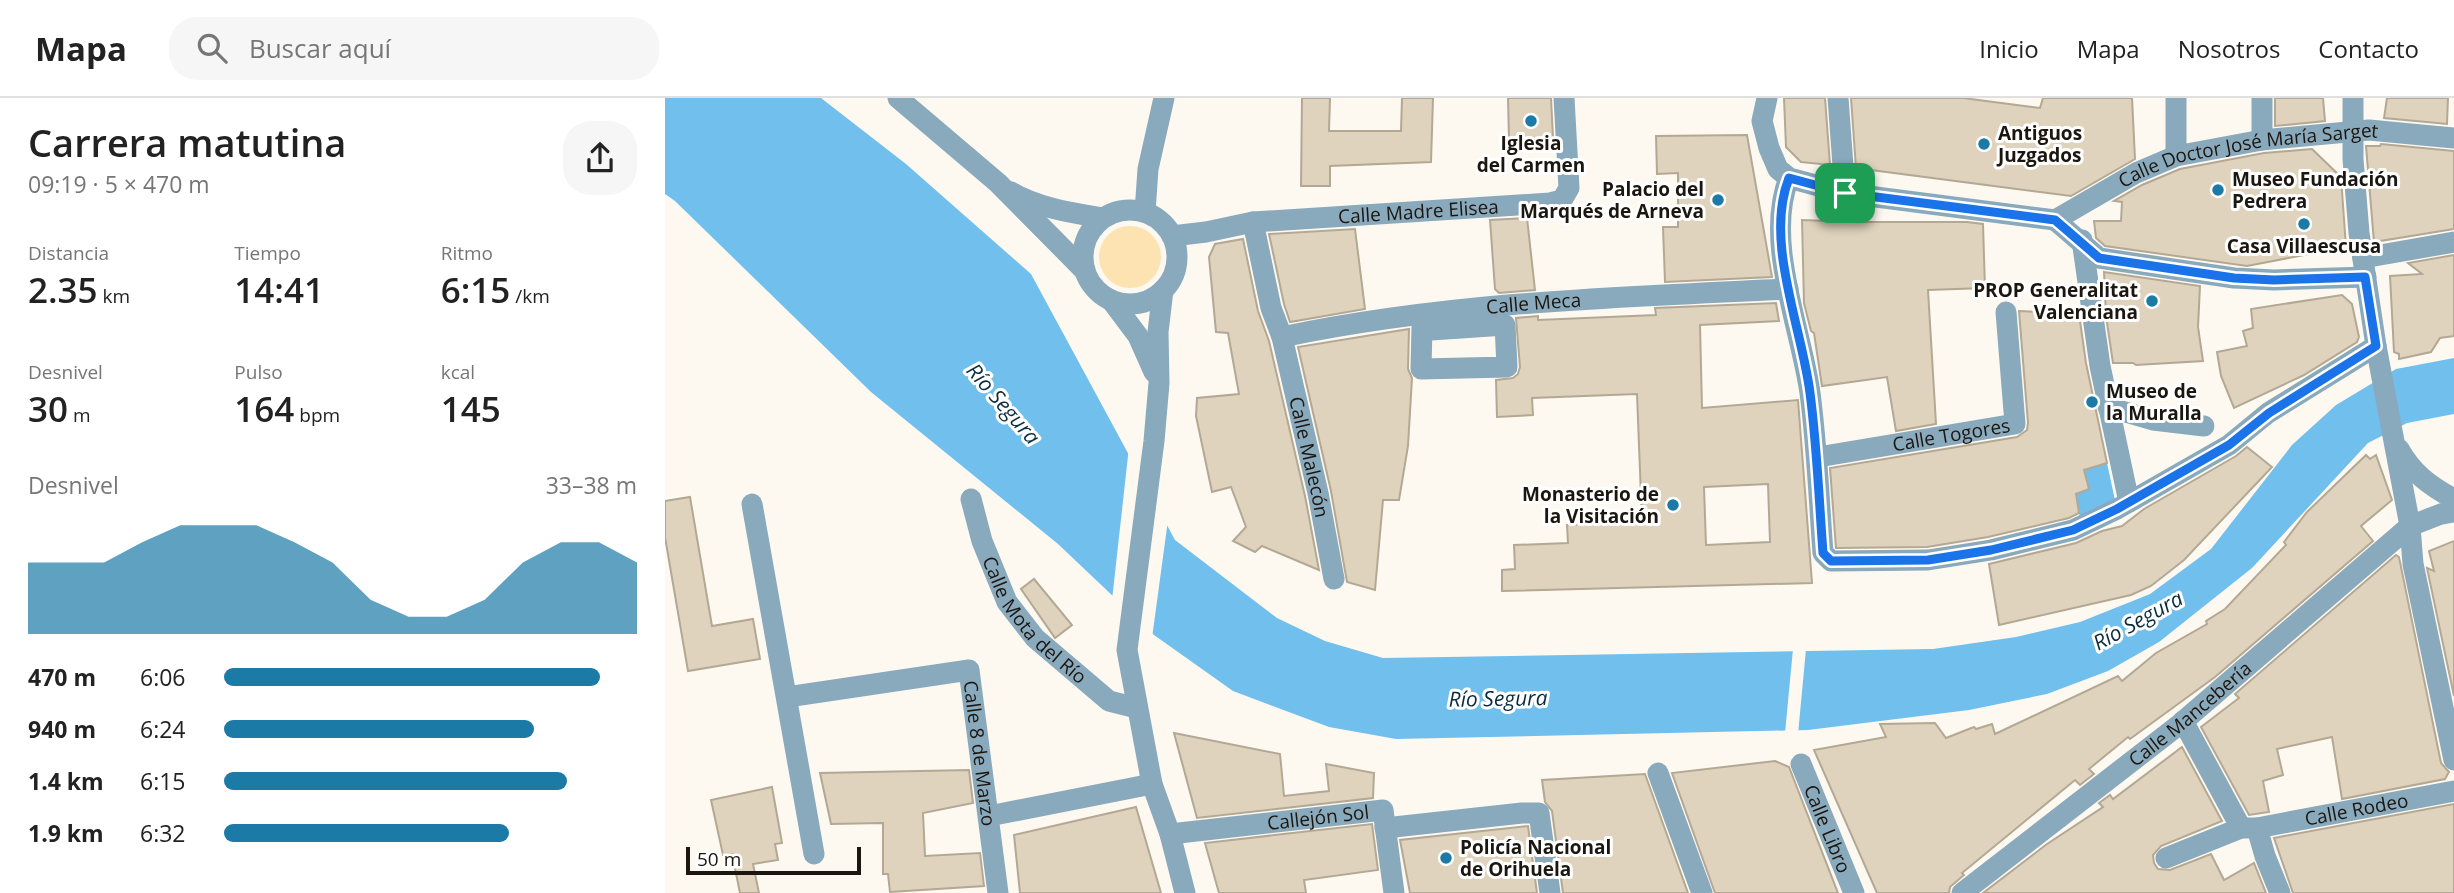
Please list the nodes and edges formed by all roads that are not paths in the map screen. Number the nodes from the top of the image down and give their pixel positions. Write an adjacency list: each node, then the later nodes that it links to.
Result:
1 (898, 98): 16 (street)
2 (1164, 98): 19 (street)
3 (1564, 98): 22 (street, Calle Madre Elisea)
4 (1747, 98): 10 (street)
5 (1767, 98): 10 (street)
6 (1838, 98): 17 (street)
7 (2176, 98): 14 (street)
8 (2262, 98): 13 (street)
9 (2353, 98): 11 (street)
10 (1762, 121): 15 (street)
11 (2353, 132): 12 (street, Calle Doctor José María Sarget); 13 (street, Calle Doctor José María Sarget); 26 (street)
12 (2454, 138)
13 (2262, 140): 14 (street, Calle Doctor José María Sarget)
14 (2176, 156): 18 (street, Calle Doctor José María Sarget)
15 (1789, 178): 17 (street); 28 (street)
16 (998, 183): 20 (street); 27 (street)
17 (1845, 193): 21 (street)
18 (2083, 204): 21 (street, Calle Doctor José María Sarget); 25 (street)
19 (1145, 212): 20 (street); 23 (street)
20 (1103, 218): 27 (street)
21 (2055, 220): 25 (street)
22 (1253, 222): 23 (street, Calle Madre Elisea); 32 (street, Calle Malecón)
23 (1172, 236): 29 (street)
24 (2454, 243): 26 (street)
25 (2083, 244): 26 (street); 35 (street)
26 (2364, 267): 33 (street)
27 (1085, 271): 30 (street)
28 (1789, 289): 32 (street, Calle Meca); 38 (street)
29 (1163, 290): 30 (street); 34 (street)
30 (1111, 300): 34 (street)
31 (2007, 312): 38 (street, Calle Togores)
32 (1282, 337): 45 (street, Calle Malecón)
33 (2376, 346): 37 (street); 41 (street)
34 (1159, 383): 47 (street)
35 (2108, 407): 36 (street); 41 (street)
36 (2204, 426)
37 (2392, 434): 40 (street); 44 (street)
38 (1818, 457): 41 (street)
39 (971, 499): 47 (street, Calle Mota del Río)
40 (2454, 499)
41 (2129, 502)
42 (753, 504): 46 (street)
43 (2454, 512): 44 (street)
44 (2410, 526): 48 (street, Calle Mancebería); 49 (street)
45 (1334, 579)
46 (787, 697): 54 (street, Calle 8 de Marzo); 58 (street)
47 (1137, 708): 52 (street)
48 (2183, 721): 56 (street); 66 (street, Calle Mancebería)
49 (2454, 760)
50 (1801, 764): 65 (street, Calle Libro)
51 (1658, 772): 64 (street)
52 (1152, 784): 54 (street); 57 (street)
53 (2454, 791): 56 (street, Calle Rodeo)
54 (989, 816): 60 (street, Calle 8 de Marzo)
55 (1385, 828): 57 (street, Callejón Sol); 62 (street, Callejón Sol); 63 (street)
56 (2249, 828): 59 (street, Calle Rodeo); 67 (street)
57 (1170, 834): 61 (street)
58 (814, 854)
59 (2166, 858)
60 (998, 893)
61 (1185, 893)
62 (1394, 893)
63 (1550, 893)
64 (1702, 893)
65 (1854, 893)
66 (1962, 893)
67 (2280, 893)

